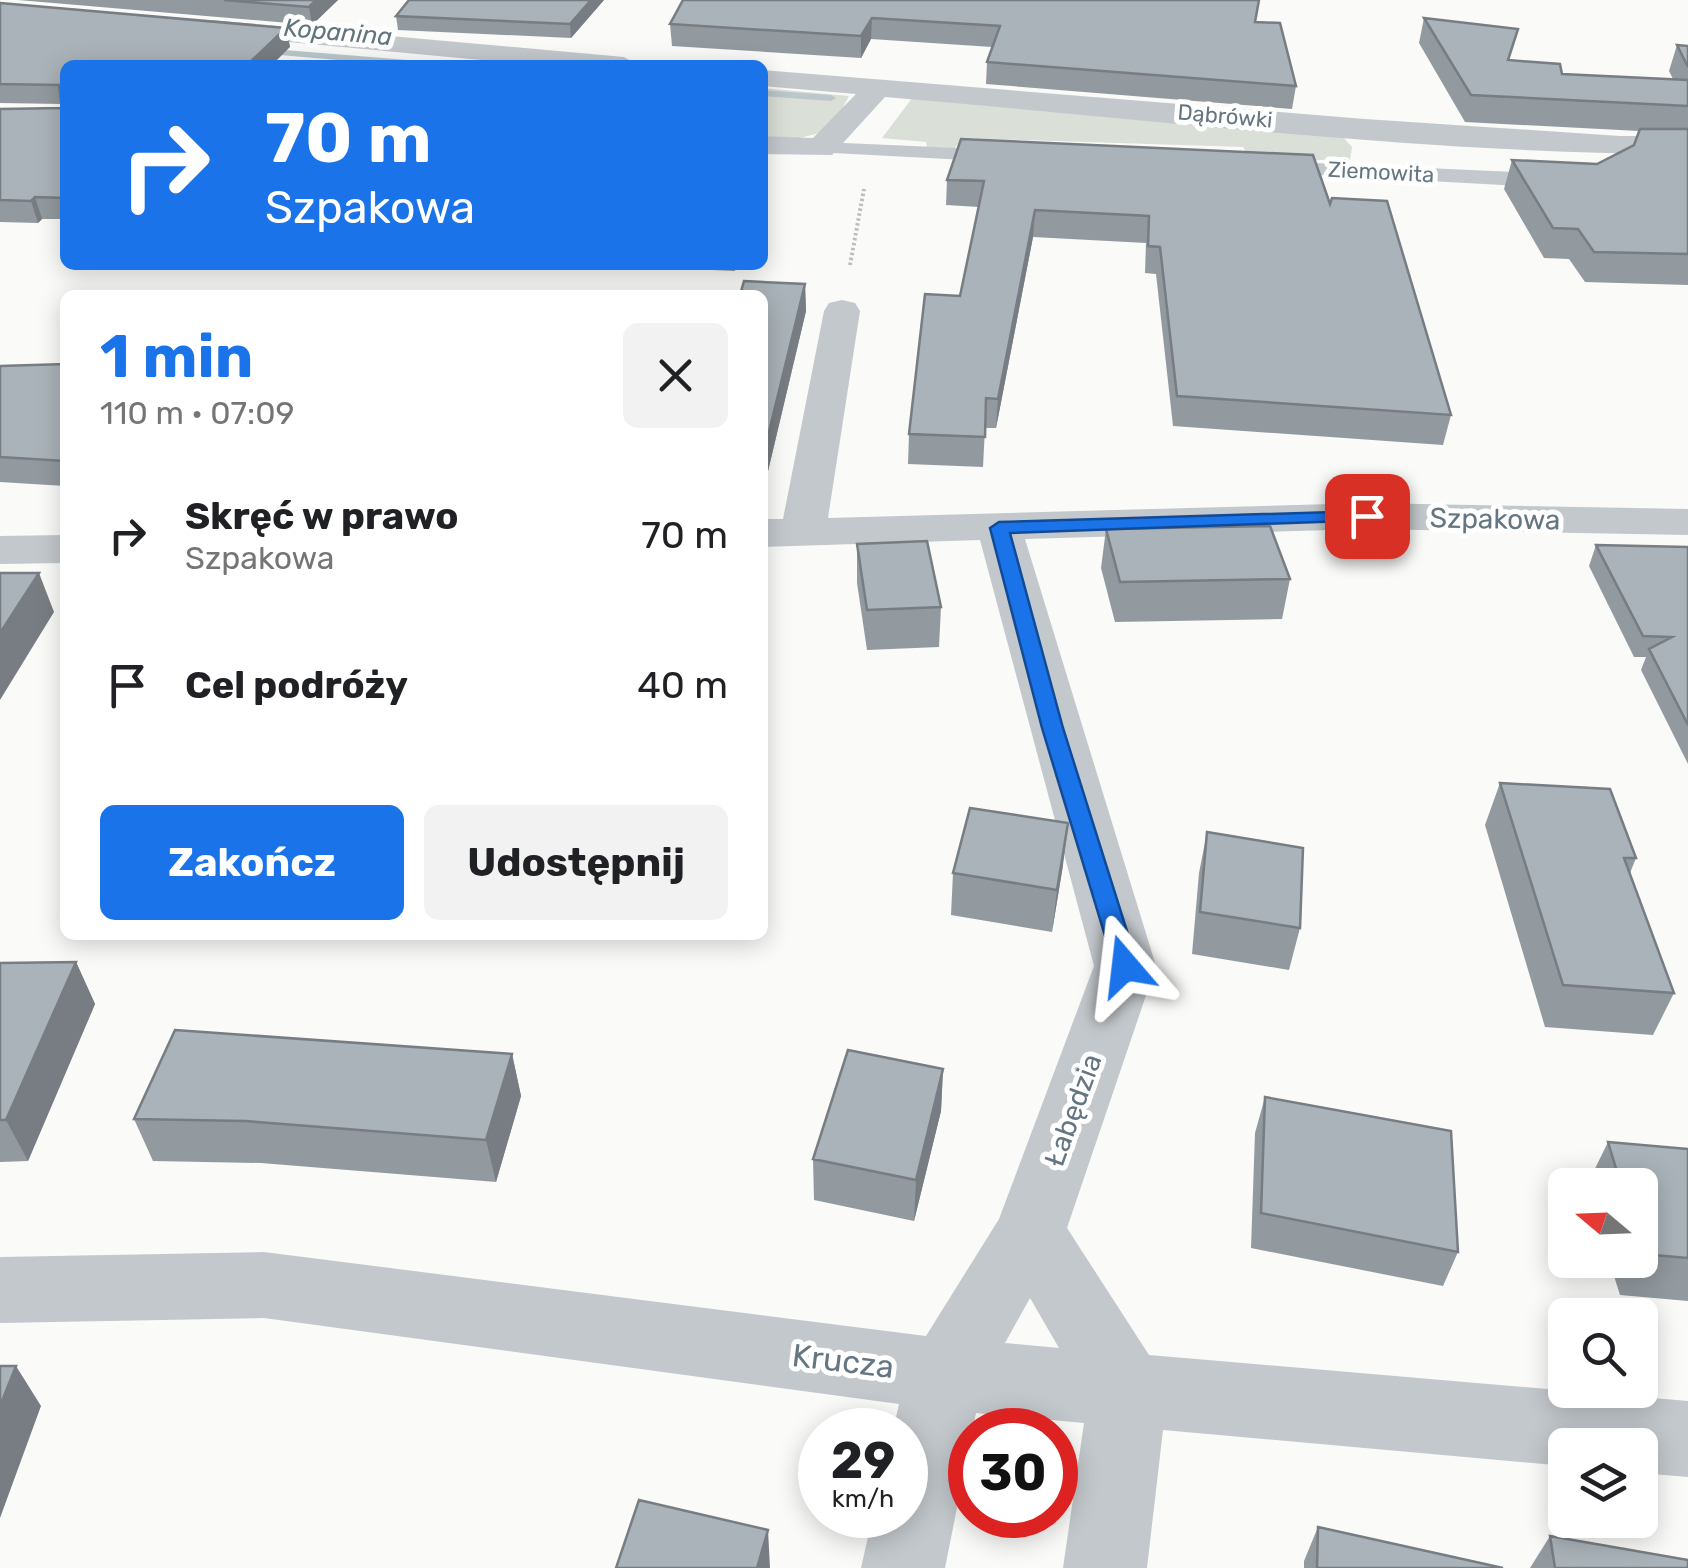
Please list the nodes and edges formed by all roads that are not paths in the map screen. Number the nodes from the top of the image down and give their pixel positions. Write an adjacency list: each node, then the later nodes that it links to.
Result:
1 (193, 26): 2 (street)
2 (569, 60)
3 (768, 79): 4 (street, Dąbrówki)
4 (878, 88): 5 (street, Dąbrówki); 8 (street)
5 (1365, 128): 7 (street, Dąbrówki); 11 (street)
6 (768, 145): 8 (street)
7 (1688, 145)
8 (821, 148): 9 (lane)
9 (1028, 156)
10 (1244, 166): 11 (lane, Ziemowita)
11 (1382, 172): 12 (lane, Ziemowita)
12 (1587, 182)
13 (842, 311): 16 (street)
14 (1688, 522): 15 (street, Szpakowa)
15 (999, 528): 16 (street, Szpakowa); 19 (street, Łabędzia)
16 (783, 532)
17 (60, 549): 18 (street)
18 (0, 550)
19 (1030, 1232): 21 (street, Łabędzia); 22 (street)
20 (0, 1290): 21 (street, Krucza)
21 (945, 1374): 22 (street, Krucza); 24 (street, Łabędzia)
22 (1128, 1392): 23 (street, Krucza); 25 (street)
23 (1688, 1440)
24 (903, 1568)
25 (1105, 1568)

